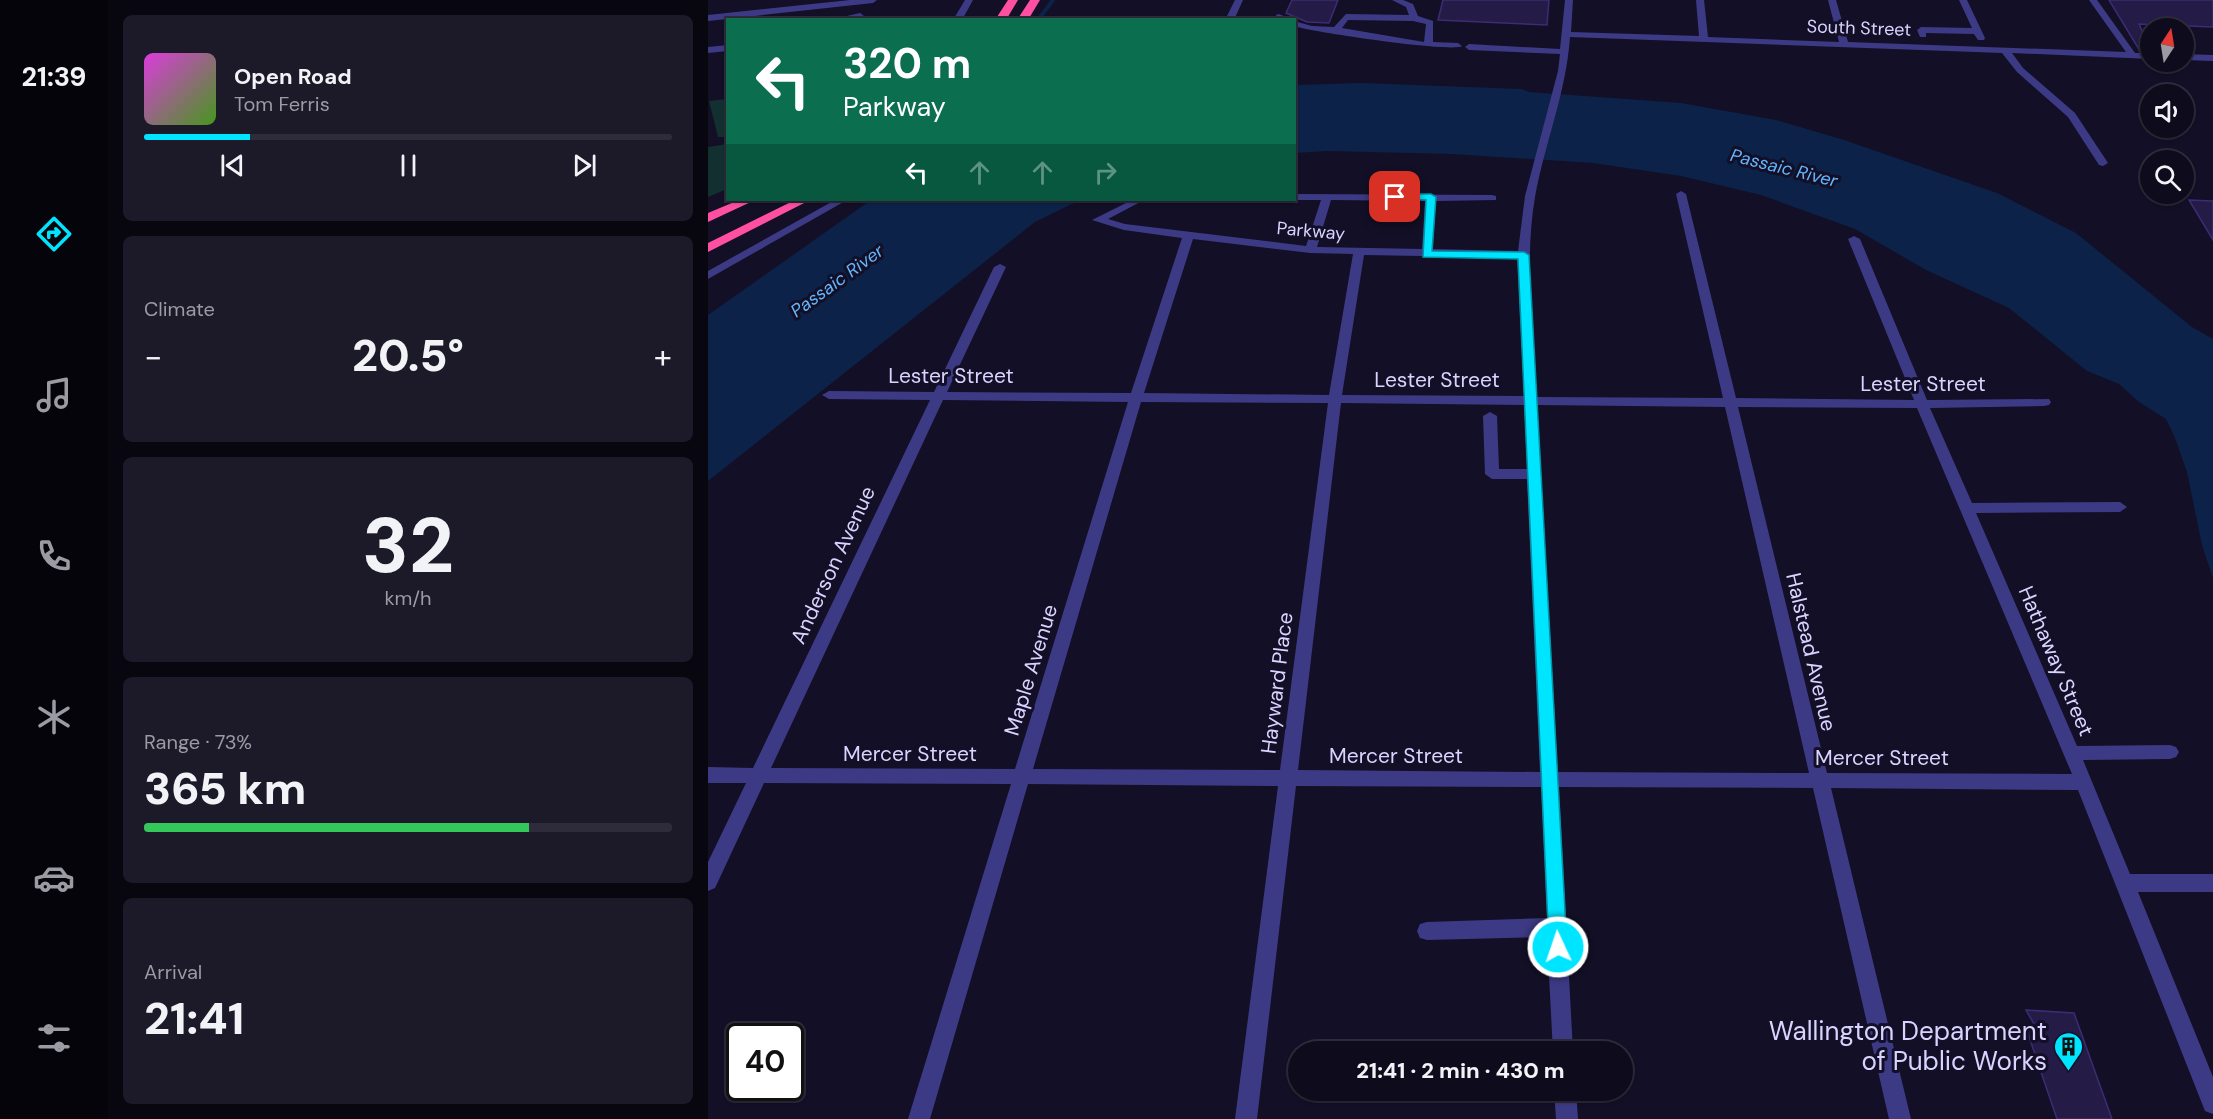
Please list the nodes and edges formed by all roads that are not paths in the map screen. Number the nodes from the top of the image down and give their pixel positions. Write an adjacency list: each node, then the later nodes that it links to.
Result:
1 (873, 0): 12 (street)
2 (969, 0): 17 (street)
3 (1013, 0): 18 (highway)
4 (1035, 0): 19 (highway)
5 (1239, 0): 20 (street)
6 (1396, 0): 21 (street)
7 (1569, 0): 25 (street)
8 (1700, 0): 28 (street)
9 (1832, 0): 29 (street)
10 (1963, 0): 24 (street)
11 (2093, 0): 39 (street)
12 (862, 1): 13 (street); 16 (street)
13 (811, 4): 14 (street)
14 (751, 17): 15 (street)
15 (708, 18)
16 (860, 18)
17 (958, 18)
18 (1001, 18)
19 (1023, 18)
20 (1229, 18)
21 (1414, 18): 23 (street); 30 (street)
22 (1296, 24): 23 (street)
23 (1336, 30): 30 (street)
24 (1978, 31): 26 (street); 36 (street)
25 (1566, 34): 27 (street, South Street); 38 (street)
26 (1923, 35)
27 (1648, 37): 28 (street, South Street); 34 (street)
28 (1704, 39): 29 (street, South Street)
29 (1844, 44): 36 (street, South Street)
30 (1428, 45): 31 (street)
31 (1458, 46)
32 (1469, 47): 38 (street)
33 (726, 48): 35 (street)
34 (1649, 48)
35 (708, 50)
36 (1987, 50): 37 (street, South Street)
37 (2004, 50): 39 (street, South Street); 43 (street)
38 (1565, 52): 62 (street)
39 (2132, 55): 40 (street, South Street)
40 (2140, 55)
41 (2194, 57): 42 (street)
42 (2213, 58)
43 (2103, 163)
44 (1681, 194): 70 (street, Halstead Avenue)
45 (1296, 196): 46 (street)
46 (1327, 197): 47 (street); 59 (street)
47 (1431, 197): 48 (street); 61 (street)
48 (1492, 198)
49 (747, 201): 54 (highway)
50 (783, 201): 56 (highway)
51 (802, 201): 58 (highway)
52 (840, 201): 64 (street)
53 (1137, 201): 55 (street, Parkway)
54 (708, 218)
55 (1189, 234): 59 (street, Parkway); 67 (street, Maple Avenue)
56 (708, 235)
57 (1854, 239): 72 (street, Hathaway Street)
58 (708, 248)
59 (1310, 250): 60 (street, Parkway)
60 (1359, 253): 61 (street, Parkway); 68 (street, Hayward Place)
61 (1427, 255): 62 (street, Parkway)
62 (1524, 255): 69 (street)
63 (1000, 267): 66 (street, Anderson Avenue)
64 (708, 276)
65 (829, 395): 66 (street, Lester Street)
66 (938, 396): 67 (street, Lester Street); 80 (street, Anderson Avenue)
67 (1136, 397): 68 (street, Lester Street); 81 (street, Maple Avenue)
68 (1335, 399): 69 (street, Lester Street); 82 (street, Hayward Place)
69 (1530, 401): 70 (street, Lester Street); 74 (street)
70 (1730, 402): 72 (street, Lester Street); 84 (street, Halstead Avenue)
71 (2044, 402): 72 (street, Lester Street)
72 (1922, 404): 76 (street, Hathaway Street)
73 (1490, 416): 74 (street)
74 (1534, 474): 83 (street)
75 (2120, 507): 76 (street)
76 (1966, 508): 78 (street, Hathaway Street)
77 (2170, 752): 78 (street)
78 (2071, 753): 85 (street, Hathaway Street)
79 (708, 775): 80 (street, Mercer Street)
80 (758, 776): 81 (street, Mercer Street); 86 (street, Anderson Avenue)
81 (1022, 777): 82 (street, Mercer Street); 94 (street, Maple Avenue)
82 (1288, 778): 83 (street, Mercer Street); 95 (street, Hayward Place)
83 (1550, 779): 84 (street, Mercer Street); 89 (street)
84 (1820, 780): 85 (street, Mercer Street); 97 (street, Halstead Avenue)
85 (2084, 782): 87 (street, Hathaway Street)
86 (708, 882)
87 (2124, 883): 88 (street); 93 (street, Hathaway Street)
88 (2213, 883)
89 (1557, 927): 90 (street); 91 (street)
90 (1427, 931)
91 (1562, 1041)
92 (1566, 1101): 96 (street)
93 (2213, 1102)
94 (919, 1119)
95 (1246, 1119)
96 (1567, 1119)
97 (1900, 1119)

